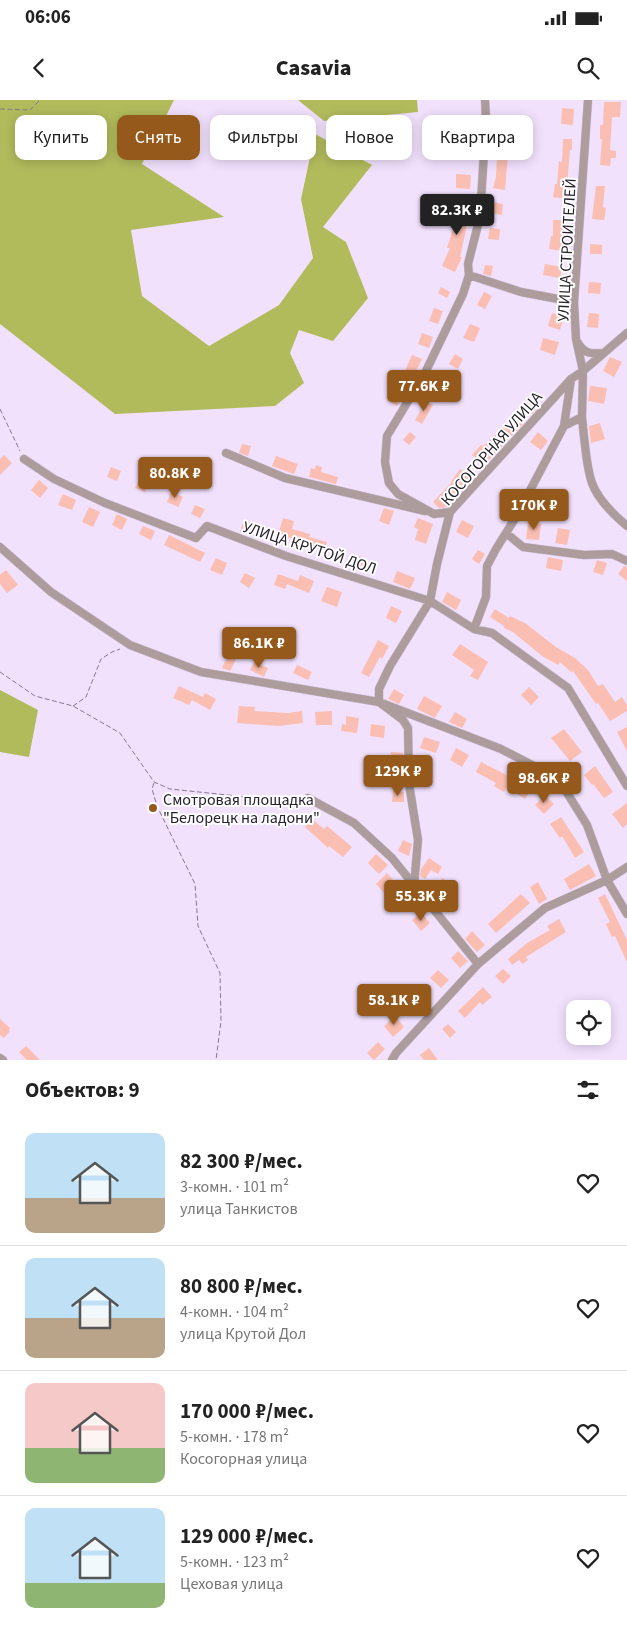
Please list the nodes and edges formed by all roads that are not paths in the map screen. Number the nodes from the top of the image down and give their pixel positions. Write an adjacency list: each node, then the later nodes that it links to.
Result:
1 (485, 100): 3 (street)
2 (588, 100): 4 (street, УЛИЦА СТРОИТЕЛЕЙ)
3 (469, 276): 4 (street); 15 (street)
4 (574, 302): 6 (street, УЛИЦА СТРОИТЕЛЕЙ)
5 (627, 333): 7 (street, КОСОГОРНАЯ УЛИЦА)
6 (576, 339): 7 (street); 8 (street, УЛИЦА СТРОИТЕЛЕЙ)
7 (603, 353): 8 (street, КОСОГОРНАЯ УЛИЦА)
8 (583, 371): 9 (street, КОСОГОРНАЯ УЛИЦА); 10 (street, УЛИЦА СТРОИТЕЛЕЙ)
9 (571, 379): 11 (street, КОСОГОРНАЯ УЛИЦА); 14 (street, КОСОГОРНАЯ УЛИЦА)
10 (582, 417): 11 (street); 16 (street)
11 (564, 426): 17 (street, КОСОГОРНАЯ УЛИЦА)
12 (226, 453): 15 (street, КОСОГОРНАЯ УЛИЦА)
13 (24, 459): 20 (street, УЛИЦА КРУТОЙ ДОЛ)
14 (450, 512): 15 (street); 20 (street, КОСОГОРНАЯ УЛИЦА)
15 (434, 514)
16 (627, 526)
17 (506, 533): 19 (street); 21 (street, КОСОГОРНАЯ УЛИЦА)
18 (0, 546): 22 (street)
19 (627, 561)
20 (430, 600): 21 (street, УЛИЦА КРУТОЙ ДОЛ); 22 (street)
21 (474, 630): 23 (street, УЛИЦА КРУТОЙ ДОЛ)
22 (379, 702): 26 (street); 27 (street)
23 (627, 786)
24 (308, 798): 27 (street)
25 (627, 867): 26 (street)
26 (607, 880): 28 (street); 29 (street)
27 (414, 886): 29 (street)
28 (627, 914)
29 (478, 964): 30 (street)
30 (392, 1060)

